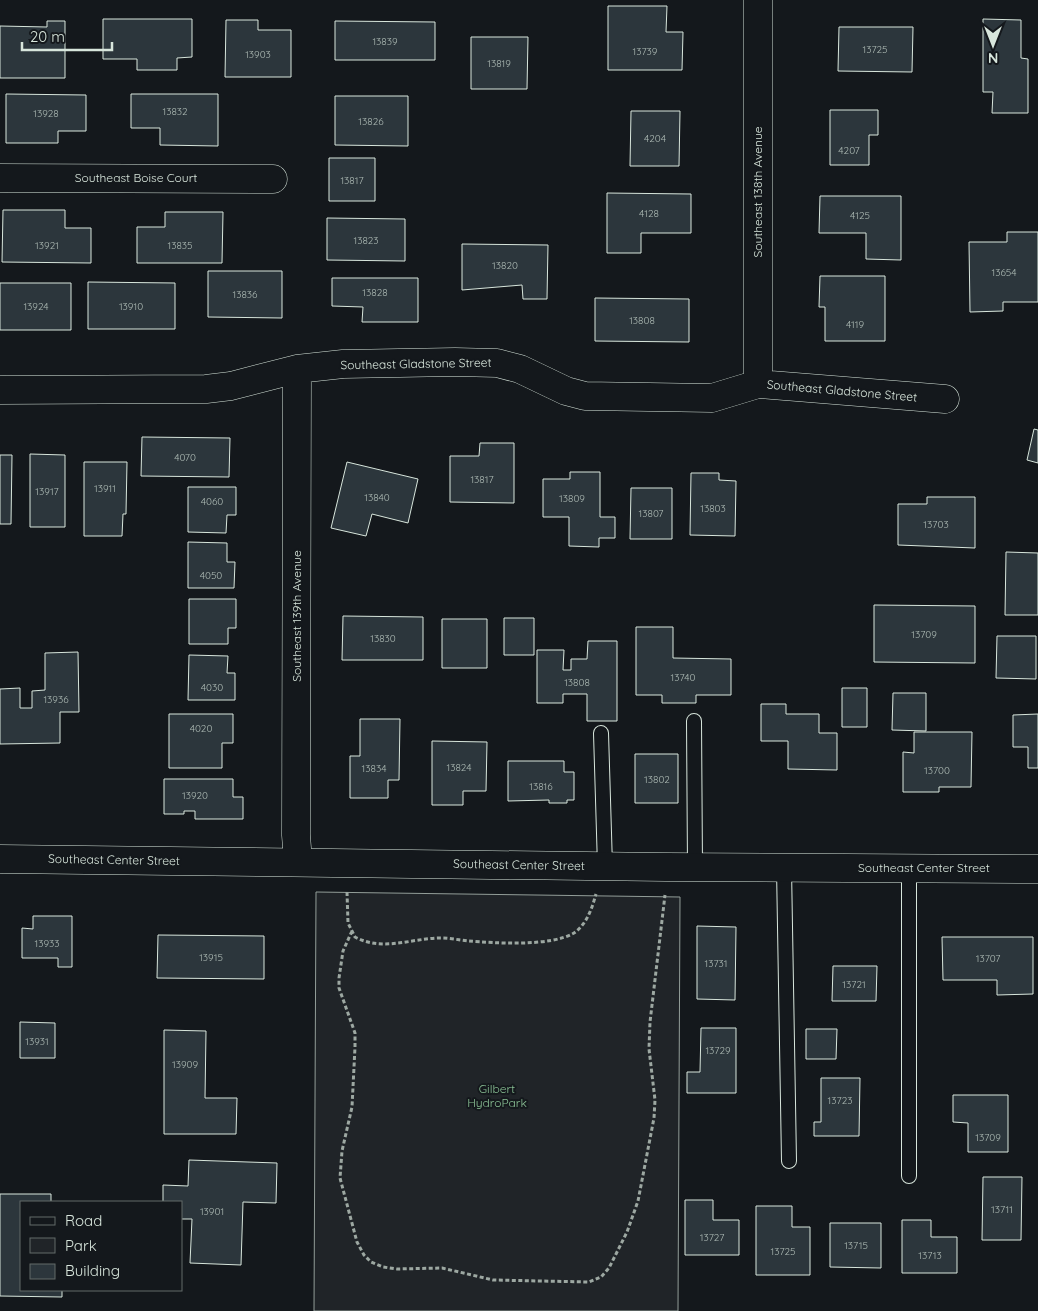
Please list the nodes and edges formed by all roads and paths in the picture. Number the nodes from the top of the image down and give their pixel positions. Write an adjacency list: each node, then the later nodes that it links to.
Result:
1 (758, 0): 5 (street, Southeast 138th Avenue)
2 (0, 178): 3 (street, Southeast Boise Court)
3 (273, 179)
4 (297, 369): 5 (street, Southeast Gladstone Street); 6 (street, Southeast Gladstone Street); 11 (street, Southeast 139th Avenue)
5 (758, 384): 7 (street, Southeast Gladstone Street)
6 (0, 390)
7 (945, 399)
8 (694, 721): 15 (lane)
9 (601, 733): 13 (lane)
10 (0, 859): 11 (street, Southeast Center Street)
11 (298, 862): 12 (street, Southeast Center Street)
12 (347, 863): 13 (street, Southeast Center Street); 19 (path)
13 (600, 866): 14 (street, Southeast Center Street); 19 (path)
14 (665, 867): 15 (street, Southeast Center Street); 19 (path)
15 (695, 867): 16 (street, Southeast Center Street)
16 (784, 868): 17 (street, Southeast Center Street); 20 (lane)
17 (909, 868): 18 (street, Southeast Center Street); 21 (lane)
18 (1038, 869)
19 (352, 930)
20 (789, 1161)
21 (909, 1176)

